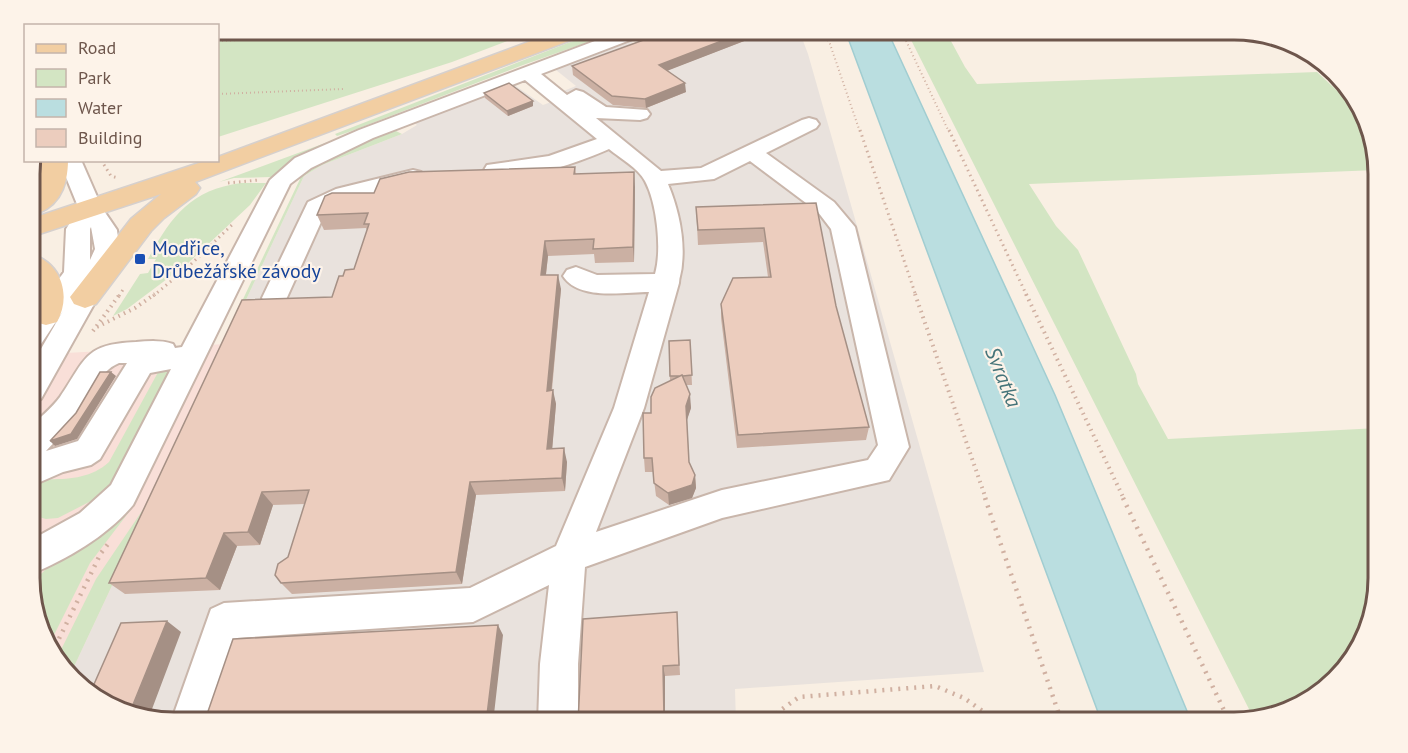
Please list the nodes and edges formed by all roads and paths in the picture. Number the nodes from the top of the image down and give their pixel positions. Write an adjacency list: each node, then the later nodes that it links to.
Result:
1 (828, 40): 47 (path)
2 (906, 40): 48 (path)
3 (554, 41): 19 (main road)
4 (625, 41): 5 (street)
5 (533, 78): 8 (street); 9 (street); 12 (street)
6 (343, 89): 7 (path)
7 (219, 94)
8 (640, 114)
9 (397, 122): 11 (street); 22 (street)
10 (809, 124): 13 (street)
11 (415, 133)
12 (611, 141): 17 (street); 21 (street)
13 (751, 152): 21 (street); 42 (street)
14 (55, 162): 23 (main road)
15 (71, 162): 24 (street)
16 (101, 162): 20 (path)
17 (475, 170)
18 (431, 173): 32 (street)
19 (222, 174): 22 (path); 24 (main road); 31 (main road)
20 (111, 176)
21 (655, 178): 29 (street)
22 (281, 180): 37 (street)
23 (41, 200)
24 (91, 209): 26 (main road); 31 (street); 34 (street)
25 (237, 220): 35 (path)
26 (41, 225)
27 (41, 271): 33 (main road)
28 (576, 276): 29 (street)
29 (666, 283): 42 (street)
30 (126, 284): 35 (path)
31 (86, 297): 38 (street)
32 (274, 298)
33 (41, 315)
34 (41, 322)
35 (96, 327): 36 (path)
36 (92, 333)
37 (193, 353): 39 (street); 40 (street); 41 (street)
38 (40, 375)
39 (40, 437)
40 (40, 469)
41 (40, 553)
42 (569, 557): 43 (street); 44 (street)
43 (194, 712)
44 (558, 712)
45 (778, 712): 46 (path)
46 (984, 712)
47 (1058, 712)
48 (1225, 712)

